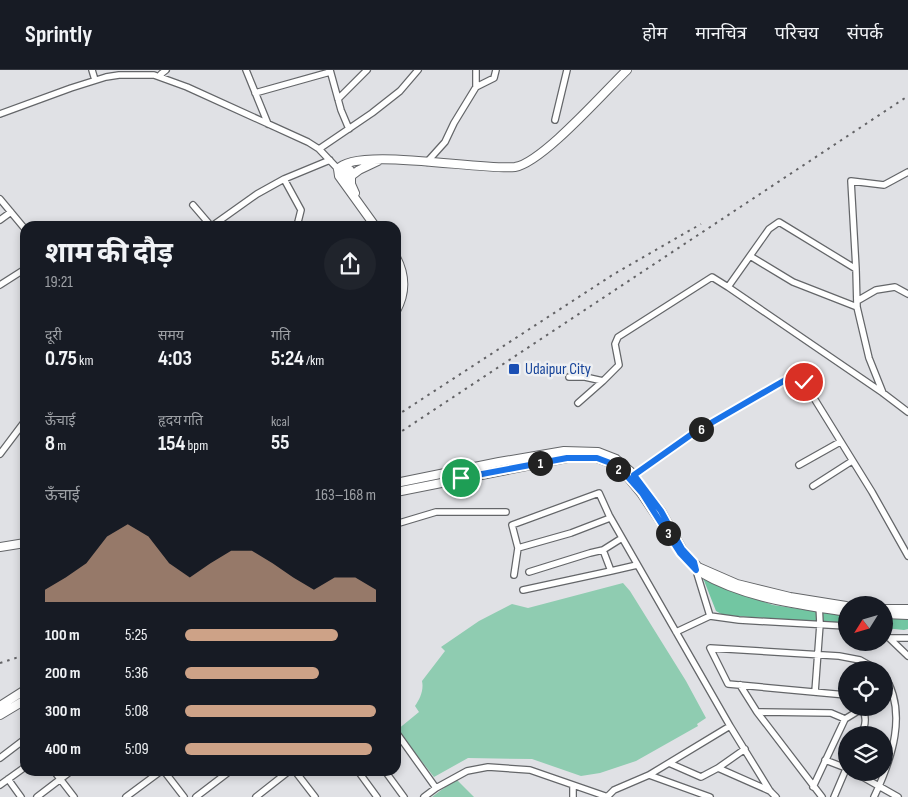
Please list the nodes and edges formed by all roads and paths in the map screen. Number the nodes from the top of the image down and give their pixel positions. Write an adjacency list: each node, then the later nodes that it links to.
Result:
1 (92, 70): 11 (street)
2 (246, 70): 13 (street)
3 (367, 70): 14 (street)
4 (418, 70): 18 (street)
5 (476, 70): 12 (street)
6 (496, 70): 12 (street)
7 (568, 70): 16 (street)
8 (627, 70): 22 (main road)
9 (329, 71): 13 (street); 14 (street)
10 (162, 73): 11 (street); 17 (street)
11 (95, 80): 15 (street)
12 (476, 87): 22 (street)
13 (255, 93): 17 (street)
14 (338, 99): 18 (street)
15 (0, 114)
16 (555, 120)
17 (268, 124): 19 (street)
18 (349, 129): 19 (street)
19 (319, 149): 20 (street)
20 (330, 160): 23 (street); 26 (street)
21 (383, 160): 22 (main road); 23 (main road); 25 (main road)
22 (427, 162)
23 (338, 169): 25 (main road); 29 (main road)
24 (907, 174): 39 (street)
25 (351, 176): 29 (main road)
26 (284, 179): 33 (street); 34 (street)
27 (0, 199): 30 (street)
28 (193, 205): 32 (street)
29 (360, 206): 35 (main road)
30 (11, 212): 31 (street); 36 (street)
31 (0, 220)
32 (207, 221)
33 (219, 221)
34 (298, 221)
35 (371, 221)
36 (20, 223)
37 (750, 256): 39 (street); 42 (street); 45 (street)
38 (401, 269): 44 (main road)
39 (856, 269): 45 (street)
40 (20, 272): 41 (street)
41 (0, 285)
42 (728, 286): 47 (street); 48 (street)
43 (908, 294): 45 (street)
44 (401, 302)
45 (857, 304): 48 (street)
46 (569, 377): 47 (street)
47 (603, 381): 49 (street)
48 (882, 393): 50 (street)
49 (578, 403)
50 (908, 412)
51 (20, 428): 53 (street)
52 (840, 442): 54 (street); 55 (street); 56 (street)
53 (0, 454)
54 (852, 461): 58 (street); 68 (street)
55 (799, 465)
56 (634, 475): 57 (main road); 69 (main road)
57 (401, 482)
58 (813, 486)
59 (401, 491): 71 (main road)
60 (506, 512): 62 (street)
61 (610, 518): 63 (street); 66 (street); 66 (street)
62 (401, 522)
63 (622, 538): 67 (street); 70 (street)
64 (20, 544): 65 (main road)
65 (0, 547)
66 (518, 548): 74 (street)
67 (603, 550): 72 (street); 73 (street)
68 (908, 556)
69 (694, 562): 71 (street); 76 (main road)
70 (637, 565): 72 (street); 86 (street)
71 (696, 570): 76 (main road); 83 (street)
72 (611, 571): 75 (street)
73 (529, 572)
74 (514, 575)
75 (524, 590)
76 (819, 605): 77 (main road); 80 (main road); 84 (street)
77 (838, 606)
78 (893, 608): 79 (main road)
79 (908, 609)
80 (838, 610)
81 (893, 614): 82 (main road)
82 (908, 615)
83 (710, 616): 84 (street); 86 (street)
84 (820, 624): 85 (street); 90 (street)
85 (838, 625)
86 (676, 632): 104 (street)
87 (893, 638): 88 (street)
88 (908, 638)
89 (893, 642): 91 (street)
90 (818, 655): 92 (street); 93 (street); 95 (street)
91 (908, 656)
92 (862, 661)
93 (740, 685): 95 (street); 100 (street)
94 (893, 686): 130 (street)
95 (814, 692): 97 (street)
96 (20, 693): 99 (main road)
97 (838, 694)
98 (20, 703): 101 (main road)
99 (0, 706)
100 (757, 712): 103 (street); 131 (street)
101 (0, 715)
102 (850, 716): 103 (street)
103 (845, 719): 109 (street)
104 (730, 726): 107 (street); 110 (street)
105 (401, 739): 132 (street)
106 (20, 743): 108 (street)
107 (745, 749): 112 (street); 133 (street)
108 (0, 758)
109 (825, 760): 111 (street); 131 (street)
110 (669, 763): 112 (street); 114 (street)
111 (838, 766)
112 (718, 768): 133 (street)
113 (20, 771): 124 (street)
114 (649, 775): 146 (street); 147 (street)
115 (57, 776): 125 (street)
116 (65, 776): 125 (street)
117 (155, 776): 137 (street)
118 (166, 776): 138 (street)
119 (223, 776): 139 (street)
120 (283, 776): 140 (street)
121 (299, 776): 141 (street)
122 (362, 776): 142 (street)
123 (389, 776): 143 (street)
124 (8, 780): 128 (street); 134 (street)
125 (60, 780): 135 (street); 136 (street)
126 (841, 781): 150 (street)
127 (872, 781): 130 (street)
128 (0, 785)
129 (573, 785): 132 (street); 145 (street); 146 (street)
130 (880, 785): 151 (street); 152 (street)
131 (813, 787): 149 (street)
132 (436, 788): 144 (street)
133 (770, 791): 148 (street)
134 (21, 797)
135 (37, 797)
136 (74, 797)
137 (126, 797)
138 (184, 797)
139 (196, 797)
140 (256, 797)
141 (315, 797)
142 (377, 797)
143 (404, 797)
144 (424, 797)
145 (573, 797)
146 (607, 797)
147 (710, 797)
148 (776, 797)
149 (822, 797)
150 (834, 797)
151 (874, 797)
152 (898, 797)

